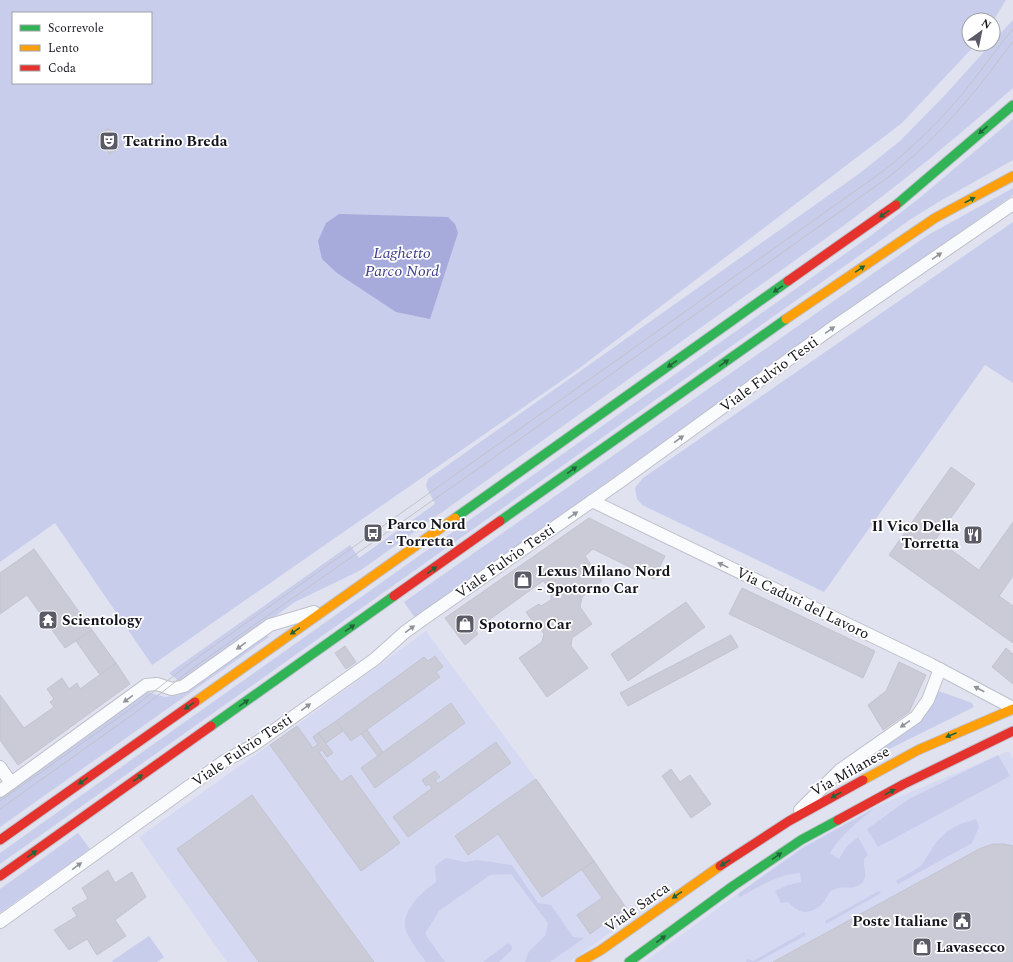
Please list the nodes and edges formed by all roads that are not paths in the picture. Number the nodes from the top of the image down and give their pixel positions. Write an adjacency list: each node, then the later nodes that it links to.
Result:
1 (1013, 105): 5 (main road, one-way to 5)
2 (1013, 176): 15 (main road, one-way to 2)
3 (1013, 204): 4 (street, Viale Fulvio Testi, one-way to 3)
4 (592, 501): 6 (street, Via Caduti del Lavoro, one-way to 4); 16 (street, Viale Fulvio Testi, one-way to 4)
5 (326, 608): 10 (street, one-way to 10); 13 (main road, one-way to 13)
6 (940, 669): 7 (street, Via Caduti del Lavoro, one-way to 6); 12 (street, one-way to 12)
7 (1013, 708): 12 (main road, Via Milanese, one-way to 12)
8 (1013, 731): 20 (main road, one-way to 8)
9 (0, 767): 10 (street)
10 (11, 783): 11 (street)
11 (0, 791)
12 (789, 821): 14 (main road, Via Milanese, one-way to 14)
13 (0, 840)
14 (709, 873): 17 (main road, Viale Sarca, one-way to 17)
15 (0, 876)
16 (0, 922)
17 (601, 950): 18 (main road, Viale Sarca); 19 (street)
18 (580, 962)
19 (590, 962)
20 (629, 962)

